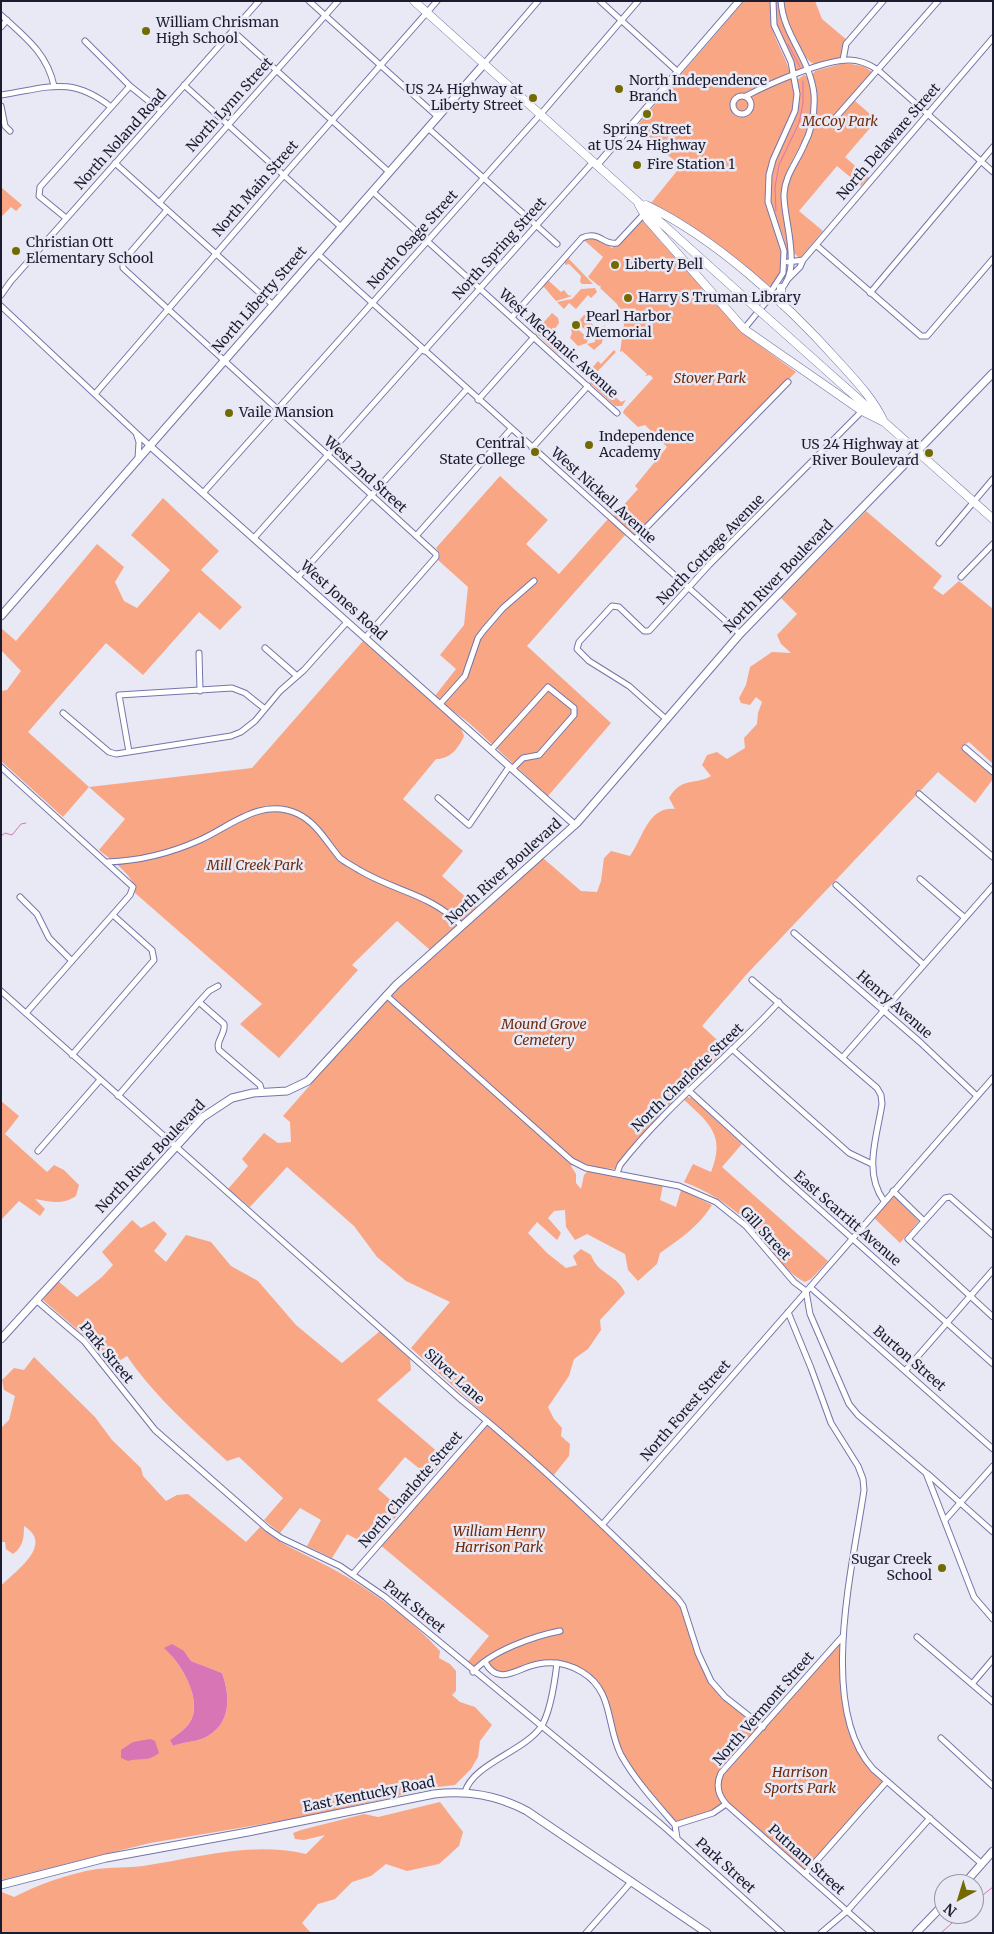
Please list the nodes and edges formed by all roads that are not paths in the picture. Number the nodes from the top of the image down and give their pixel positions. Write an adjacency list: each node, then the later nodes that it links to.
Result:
1 (259, 1): 20 (street, North Noland Road)
2 (309, 1): 16 (street)
3 (338, 1): 16 (street, North Lynn Street)
4 (414, 1): 14 (main road)
5 (437, 1): 14 (street, North Main Street)
6 (538, 1): 24 (street, North Liberty Street)
7 (600, 1): 18 (street)
8 (638, 1): 18 (street, North Osage Street)
9 (740, 1): 29 (street, North Spring Street)
10 (773, 1): 30 (street)
11 (781, 1): 27 (street)
12 (883, 1): 23 (street)
13 (938, 1): 28 (street)
14 (427, 13): 24 (main road); 25 (street, North Main Street)
15 (1, 16): 17 (street)
16 (325, 16): 25 (street); 26 (street, North Lynn Street)
17 (7, 20): 19 (street); 32 (street)
18 (622, 21): 29 (street); 39 (street, North Osage Street)
19 (1, 27)
20 (232, 31): 26 (street); 31 (street, North Noland Road)
21 (993, 38): 40 (street, North Delaware Street)
22 (85, 41): 33 (street)
23 (843, 60): 27 (street); 28 (street)
24 (484, 64): 39 (main road); 41 (main road, North Liberty Street)
25 (380, 66): 41 (street); 42 (street, North Main Street)
26 (276, 70): 42 (street); 43 (street, North Lynn Street)
27 (809, 70): 30 (street); 71 (street)
28 (878, 70): 40 (street); 44 (street)
29 (678, 72): 50 (street, North Spring Street)
30 (794, 74): 35 (street); 70 (street)
31 (184, 85): 38 (street, North Noland Road); 43 (street)
32 (54, 86): 34 (street); 37 (street)
33 (130, 86): 37 (street); 38 (street)
34 (1, 95)
35 (746, 96)
36 (1, 106): 46 (street)
37 (111, 107): 60 (street)
38 (161, 111): 49 (street, North Noland Road)
39 (540, 114): 50 (main road); 54 (street, North Osage Street)
40 (928, 114): 48 (street); 65 (street, North Delaware Street)
41 (438, 117): 45 (main road, North Liberty Street)
42 (332, 120): 51 (street); 53 (street, North Main Street)
43 (228, 124): 53 (street); 57 (street, North Lynn Street)
44 (830, 124)
45 (428, 128): 51 (main road, North Liberty Street); 54 (street)
46 (10, 131)
47 (993, 148): 48 (street)
48 (981, 162): 52 (street); 74 (street)
49 (115, 163): 57 (street); 60 (street, North Noland Road)
50 (595, 164): 56 (main road); 61 (street, North Spring Street)
51 (389, 172): 55 (main road, North Liberty Street)
52 (993, 172)
53 (284, 175): 62 (street); 66 (street, North Main Street)
54 (483, 178): 61 (street); 63 (street, North Osage Street)
55 (372, 191): 62 (main road, North Liberty Street); 63 (street, West Mechanic Avenue)
56 (637, 201): 59 (main road); 76 (main road); 96 (main road, bridge)
57 (160, 202): 58 (street)
58 (167, 210): 66 (street); 81 (street, West 2nd Street)
59 (644, 214): 82 (street); 83 (main road)
60 (66, 218): 75 (street, North Noland Road)
61 (537, 226): 64 (street); 73 (street, North Spring Street)
62 (341, 227): 67 (main road, North Liberty Street)
63 (427, 241): 73 (street, West Mechanic Avenue); 77 (street, North Osage Street)
64 (557, 244)
65 (816, 245): 69 (street, North Delaware Street); 74 (street)
66 (216, 253): 79 (street); 81 (street, North Main Street)
67 (318, 254): 77 (street, West Nickell Avenue); 79 (main road, North Liberty Street)
68 (993, 259): 74 (street)
69 (803, 260): 71 (street); 72 (street, North Delaware Street)
70 (784, 262): 71 (street); 76 (street)
71 (791, 262): 72 (street)
72 (783, 285): 76 (street, North Delaware Street); 78 (main road)
73 (481, 289): 82 (street, West Mechanic Avenue); 85 (street, North Spring Street)
74 (870, 293)
75 (1, 295)
76 (771, 296): 78 (main road); 83 (street)
77 (372, 303): 85 (street, West Nickell Avenue); 93 (street, North Osage Street)
78 (782, 304): 96 (main road)
79 (273, 305): 86 (main road, North Liberty Street)
80 (1, 306): 91 (street, West Jones Road)
81 (168, 309): 86 (street, West 2nd Street); 91 (street, North Main Street)
82 (512, 317): 84 (street, West Mechanic Avenue)
83 (744, 329): 94 (main road)
84 (534, 337): 89 (street, West Mechanic Avenue); 92 (street)
85 (423, 350): 90 (street, West Nickell Avenue); 102 (street, North Spring Street)
86 (225, 360): 93 (street, West 2nd Street); 99 (main road, North Liberty Street)
87 (993, 373): 101 (main road, North River Boulevard)
88 (788, 382): 111 (street)
89 (588, 386): 95 (street, West Mechanic Avenue); 100 (street)
90 (467, 389): 92 (street, West Nickell Avenue); 106 (street)
91 (95, 394): 98 (street, West Jones Road)
92 (478, 400): 97 (street, West Nickell Avenue)
93 (277, 409): 102 (street, West 2nd Street); 105 (street, North Osage Street)
94 (862, 411): 96 (main road); 117 (street, North Cottage Avenue)
95 (617, 413)
96 (884, 422): 101 (main road)
97 (511, 429): 100 (street, West Nickell Avenue); 109 (street)
98 (134, 430): 99 (street, West Jones Road); 103 (street)
99 (150, 446): 103 (main road, North Liberty Street); 105 (street, West Jones Road)
100 (532, 448): 111 (street, West Nickell Avenue)
101 (917, 452): 107 (main road); 120 (main road, North River Boulevard)
102 (327, 456): 106 (street, West 2nd Street); 110 (street, North Spring Street)
103 (138, 459): 118 (main road, North Liberty Street)
104 (993, 479): 107 (street)
105 (203, 493): 110 (street, West Jones Road)
106 (372, 496): 109 (street, West 2nd Street); 114 (street)
107 (973, 502): 108 (main road); 112 (street)
108 (993, 519)
109 (416, 536): 121 (street, West 2nd Street)
110 (254, 538): 114 (street, West Jones Road)
111 (635, 540): 117 (street, West Nickell Avenue)
112 (939, 543)
113 (993, 544): 115 (street)
114 (298, 577): 119 (street, West Jones Road)
115 (961, 577)
116 (534, 581): 126 (street)
117 (689, 587): 120 (street, West Nickell Avenue); 129 (street, North Cottage Avenue)
118 (1, 616)
119 (347, 622): 121 (street, West Jones Road); 124 (street)
120 (740, 634): 129 (main road, North River Boulevard)
121 (365, 638): 126 (street, West Jones Road)
122 (265, 648): 124 (street)
123 (199, 653): 125 (street)
124 (297, 676): 127 (street)
125 (200, 690): 127 (street); 132 (street)
126 (440, 704): 131 (street, West Jones Road)
127 (265, 709): 132 (street)
128 (63, 713): 132 (street)
129 (666, 719): 138 (main road, North River Boulevard)
130 (965, 748): 135 (street)
131 (491, 750): 134 (street, West Jones Road); 134 (street)
132 (128, 752)
133 (1, 767): 140 (street)
134 (510, 768): 137 (street); 138 (street, West Jones Road)
135 (993, 772)
136 (919, 794): 139 (street)
137 (438, 798)
138 (575, 825): 147 (main road, North River Boulevard)
139 (993, 858)
140 (108, 862): 145 (street); 147 (street)
141 (920, 879): 146 (street)
142 (836, 885): 150 (street)
143 (993, 886): 146 (street)
144 (20, 897): 149 (street)
145 (113, 915): 149 (street); 160 (street)
146 (965, 918): 150 (street)
147 (462, 926): 154 (main road, North River Boulevard)
148 (794, 933): 157 (street, Henry Avenue)
149 (72, 961): 158 (street)
150 (923, 964): 157 (street)
151 (752, 980): 156 (street)
152 (218, 986): 155 (street)
153 (1, 992): 158 (street, Silver Lane)
154 (386, 995): 165 (main road, North River Boulevard); 171 (street, Gill Street)
155 (199, 1002): 165 (street); 166 (street)
156 (779, 1002): 159 (street, North Charlotte Street); 161 (street)
157 (883, 1010): 161 (street); 167 (street, Henry Avenue)
158 (26, 1013): 160 (street, Silver Lane)
159 (732, 1049): 164 (street, North Charlotte Street); 170 (street)
160 (72, 1055): 163 (street, Silver Lane)
161 (843, 1057): 170 (street)
162 (993, 1078): 167 (street)
163 (100, 1080): 166 (street, Silver Lane); 169 (street)
164 (688, 1090): 171 (street, North Charlotte Street); 176 (street, East Scarritt Avenue)
165 (262, 1092): 168 (main road, North River Boulevard)
166 (118, 1096): 168 (street, Silver Lane)
167 (977, 1096): 172 (street)
168 (175, 1147): 180 (main road, North River Boulevard); 187 (street, Silver Lane)
169 (38, 1150)
170 (872, 1164): 173 (street)
171 (617, 1173): 178 (street, Gill Street)
172 (893, 1191): 173 (street); 174 (street)
173 (884, 1201): 176 (street)
174 (924, 1221): 175 (street); 179 (street)
175 (993, 1235)
176 (852, 1238): 178 (street); 183 (street, East Scarritt Avenue)
177 (993, 1270): 179 (street)
178 (808, 1289): 181 (street, North Forest Street); 186 (street, Burton Street); 190 (street)
179 (970, 1296): 182 (street); 183 (street)
180 (36, 1300): 184 (main road, North River Boulevard); 195 (street, Park Street)
181 (788, 1312): 193 (street, North Forest Street); 198 (street)
182 (993, 1317)
183 (947, 1323): 185 (street, East Scarritt Avenue); 186 (street)
184 (1, 1339)
185 (993, 1364)
186 (905, 1370): 188 (street, Burton Street)
187 (487, 1421): 193 (street, Silver Lane); 195 (street, North Charlotte Street)
188 (993, 1449)
189 (993, 1466): 191 (street)
190 (926, 1472): 191 (street); 192 (street)
191 (961, 1503): 192 (street); 194 (street)
192 (945, 1520): 196 (street)
193 (602, 1525): 207 (street, Silver Lane)
194 (993, 1532)
195 (353, 1574): 203 (street, Park Street)
196 (993, 1619)
197 (560, 1630): 201 (street)
198 (844, 1636): 207 (street, North Vermont Street); 209 (street)
199 (917, 1638): 204 (street)
200 (993, 1660): 204 (street)
201 (485, 1662): 202 (street); 203 (street)
202 (557, 1663): 206 (street); 214 (street)
203 (473, 1672): 206 (street, Park Street)
204 (972, 1684): 205 (street)
205 (993, 1702)
206 (541, 1727): 211 (street); 215 (street, Park Street)
207 (763, 1727): 212 (street, North Vermont Street)
208 (941, 1738): 210 (street)
209 (887, 1781): 213 (street); 218 (street)
210 (993, 1786)
211 (465, 1792): 220 (main road, East Kentucky Road); 221 (main road, East Kentucky Road)
212 (726, 1804): 214 (street); 218 (street, Putnam Street)
213 (930, 1818): 217 (street); 222 (street)
214 (675, 1825): 215 (street)
215 (677, 1839): 226 (street, Park Street)
216 (993, 1851): 217 (main road)
217 (982, 1864): 219 (main road)
218 (805, 1874): 222 (street, Putnam Street)
219 (973, 1874)
220 (632, 1881): 224 (street); 225 (main road, East Kentucky Road)
221 (1, 1885)
222 (847, 1911): 227 (street); 228 (street, Putnam Street)
223 (934, 1914): 229 (main road)
224 (586, 1933)
225 (707, 1933)
226 (782, 1933)
227 (821, 1933)
228 (872, 1933)
229 (916, 1933)

